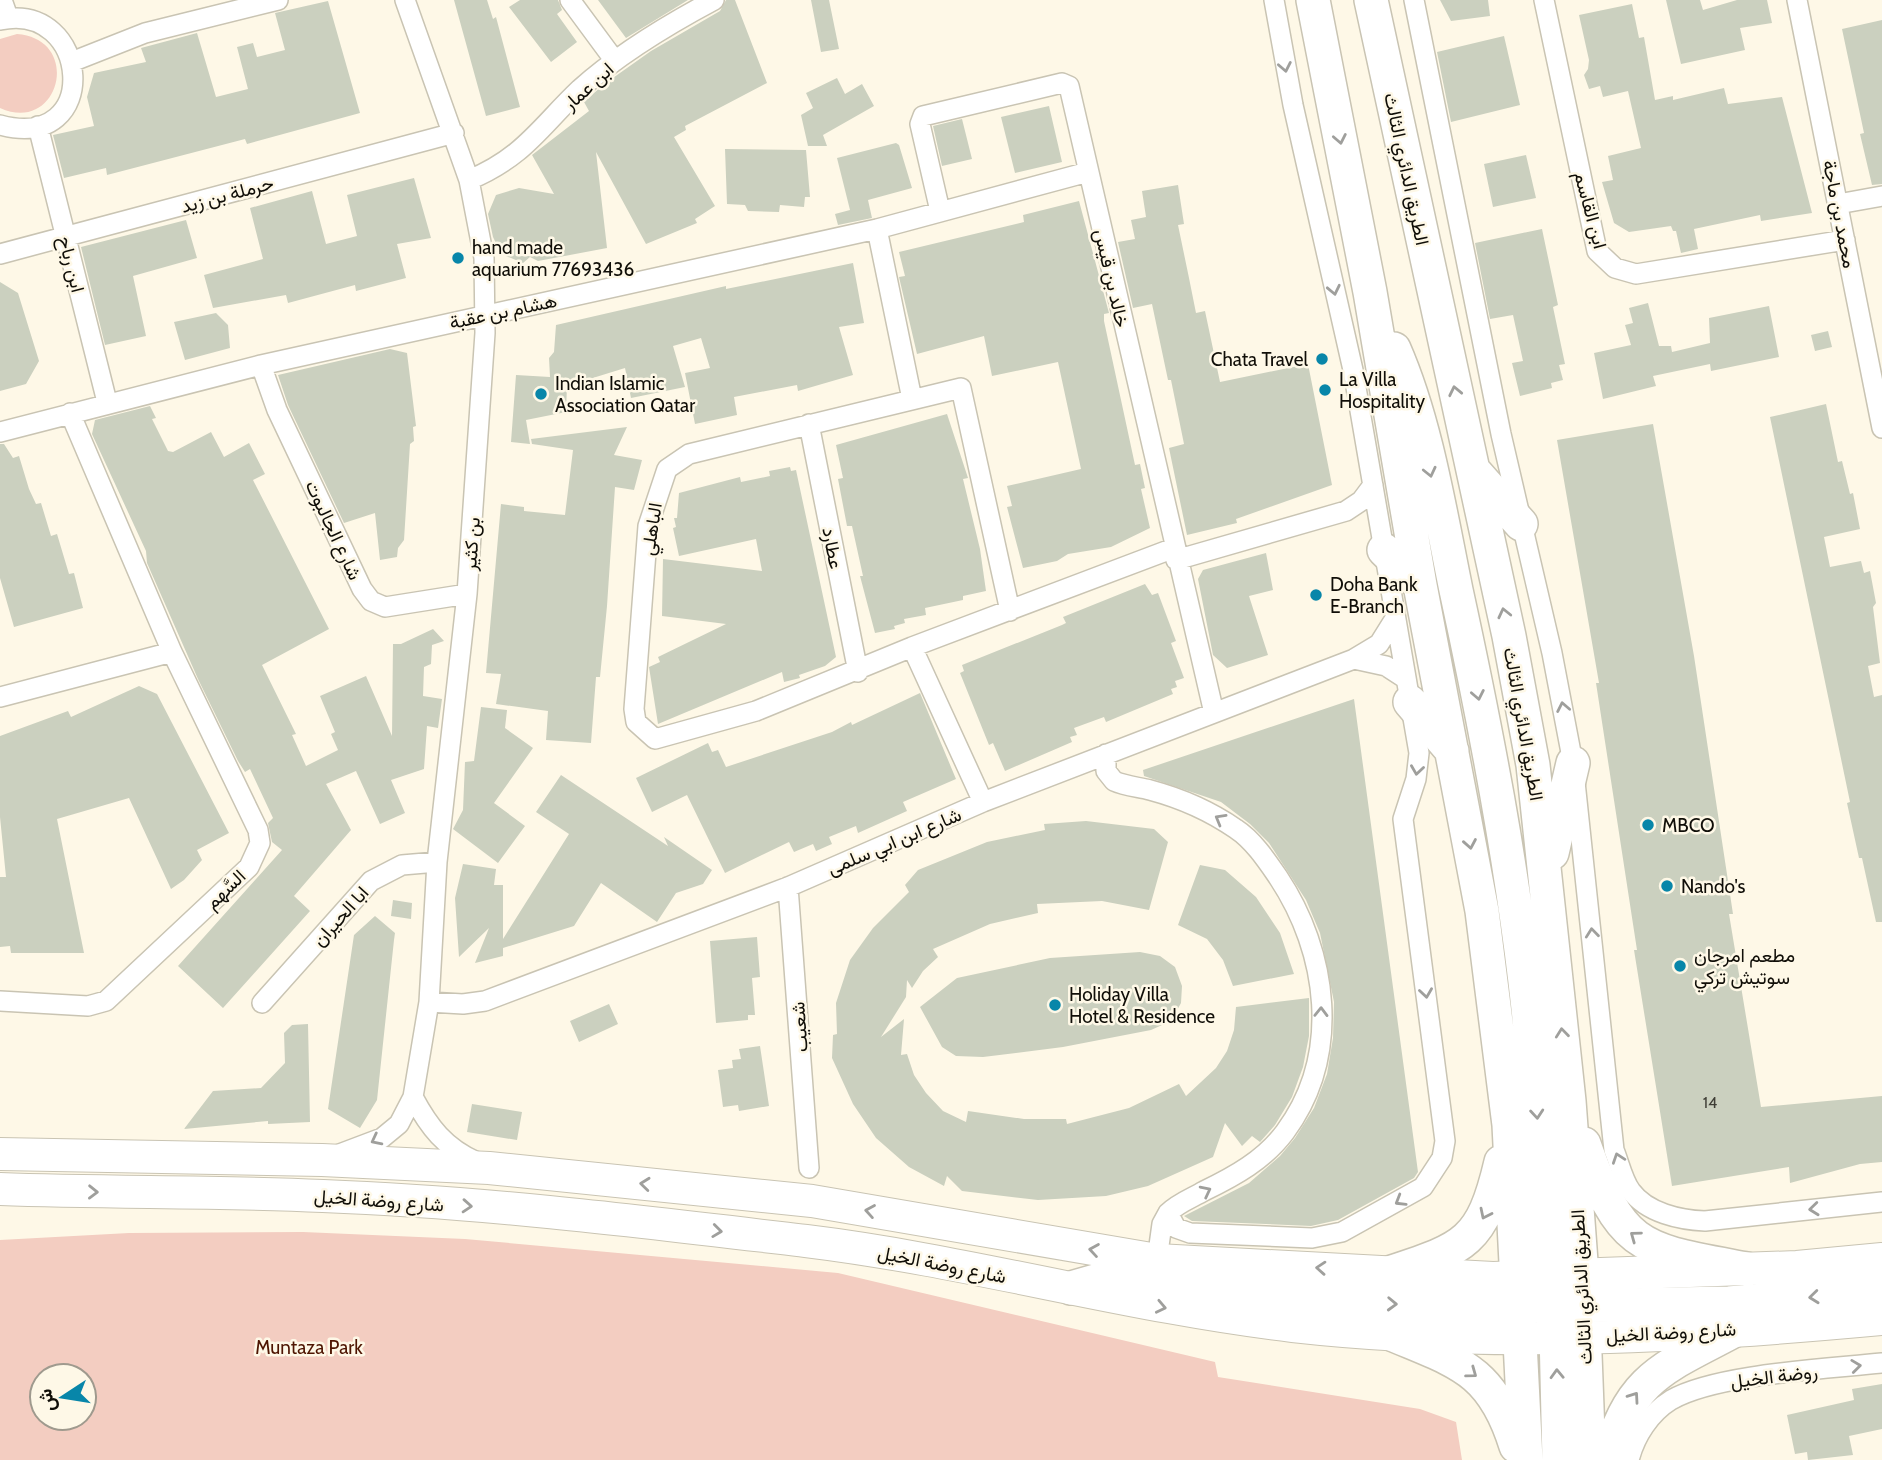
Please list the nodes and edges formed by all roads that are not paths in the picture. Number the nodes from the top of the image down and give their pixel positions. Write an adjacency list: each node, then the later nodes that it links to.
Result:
1 (278, 0): 12 (street)
2 (405, 0): 16 (street, بن كثير)
3 (570, 0): 13 (street)
4 (713, 0): 13 (street, ابن عمار)
5 (1274, 0): 36 (street, one-way to 36)
6 (1313, 0): 26 (highway, الطريق الدائري الثالث, one-way to 26)
7 (1414, 0): 38 (street, الطريق الدائري الثالث)
8 (1544, 0): 24 (street, ابن القاسم)
9 (1797, 0): 20 (street, محمد بن ماجة)
10 (1376, 10): 35 (highway, الطريق الدائري الثالث, one-way to 10)
11 (3, 13): 12 (street)
12 (74, 61): 15 (street)
13 (615, 61): 18 (street, ابن عمار)
14 (0, 125): 15 (street)
15 (38, 126): 23 (street, ابن رباح)
16 (454, 133): 18 (street, بن كثير); 23 (street, حرملة بن زيد)
17 (1088, 172): 21 (street, هشام بن عقبة); 21 (street, خالد بن قيس); 40 (street, خالد بن قيس)
18 (469, 180): 27 (street, بن كثير)
19 (1882, 196): 20 (street)
20 (1838, 204): 24 (street, محمد بن ماجة)
21 (940, 211): 22 (street, هشام بن عقبة)
22 (877, 229): 27 (street, هشام بن عقبة); 29 (street)
23 (66, 237): 25 (street, حرملة بن زيد); 30 (street, ابن رباح)
24 (1845, 240): 33 (street, محمد بن ماجة)
25 (0, 254)
26 (1370, 292): 41 (highway, الطريق الدائري الثالث); 79 (highway, one-way to 79)
27 (486, 314): 28 (street, هشام بن عقبة); 42 (street, بن كثير)
28 (261, 365): 30 (street, هشام بن عقبة); 42 (street, شارع الجالبوت)
29 (912, 399): 32 (street, الباهلي); 43 (street, الباهلي)
30 (107, 402): 31 (street, هشام بن عقبة)
31 (70, 412): 34 (street, هشام بن عقبة); 46 (street, السَّهم)
32 (809, 424): 48 (street, عطارد); 48 (street, الباهلي)
33 (1882, 428)
34 (0, 432)
35 (1471, 467): 38 (highway); 57 (highway, الطريق الدائري الثالث, one-way to 35)
36 (1373, 485): 37 (street, الباهلي); 39 (street)
37 (1346, 511): 39 (street); 40 (street, الباهلي)
38 (1521, 524): 54 (street, الطريق الدائري الثالث, one-way to 38)
39 (1381, 535): 41 (highway); 44 (street)
40 (1175, 554): 43 (street, الباهلي); 51 (street, خالد بن قيس)
41 (1420, 585): 52 (highway, الطريق الدائري الثالث)
42 (467, 593): 56 (street, بن كثير)
43 (1010, 611): 45 (street, الباهلي)
44 (1394, 620): 47 (street, شارع ابن ابي سلمى); 49 (street)
45 (912, 648): 48 (street, الباهلي); 55 (street)
46 (172, 652): 50 (street); 59 (street, السَّهم)
47 (1354, 659): 49 (street); 51 (street, شارع ابن ابي سلمى)
48 (858, 672)
49 (1408, 691): 52 (highway); 73 (street, one-way to 73)
50 (0, 697)
51 (1214, 713): 53 (street, شارع ابن ابي سلمى)
52 (1453, 752): 64 (highway, الطريق الدائري الثالث, one-way to 64)
53 (1106, 754): 55 (street, شارع ابن ابي سلمى); 73 (street, one-way to 53)
54 (1573, 763): 57 (highway); 71 (street, الطريق الدائري الثالث, one-way to 54)
55 (984, 802): 58 (street, شارع ابن ابي سلمى)
56 (437, 862): 60 (street, بن كثير); 61 (street, ابا الحيران)
57 (1547, 876): 63 (highway, الطريق الدائري الثالث, one-way to 57)
58 (788, 887): 60 (street, شارع ابن ابي سلمى); 68 (street, شعيب)
59 (0, 1001)
60 (429, 1002): 62 (street, بن كثير)
61 (262, 1003)
62 (413, 1097): 66 (street, بن كثير, one-way to 66); 67 (street)
63 (1569, 1101): 76 (highway, one-way to 63); 79 (highway, الطريق الدائري الثالث)
64 (1509, 1125): 77 (highway, one-way to 77); 79 (highway, الطريق الدائري الثالث)
65 (0, 1154): 66 (main road, شارع روضة الخيل)
66 (322, 1160): 67 (main road, شارع روضة الخيل)
67 (489, 1168): 75 (main road, شارع روضة الخيل, one-way to 67)
68 (809, 1168)
69 (0, 1189): 70 (main road, شارع روضة الخيل)
70 (46, 1191): 72 (street); 78 (main road, شارع روضة الخيل, one-way to 78)
71 (1882, 1202)
72 (0, 1206)
73 (1168, 1213): 75 (street)
74 (1882, 1259): 76 (main road, شارع روضة الخيل)
75 (1157, 1260): 77 (main road, شارع روضة الخيل, one-way to 75)
76 (1746, 1269): 79 (main road, شارع روضة الخيل)
77 (1389, 1273): 79 (main road, شارع روضة الخيل)
78 (1071, 1288): 79 (highway, one-way to 79); 82 (main road, شارع روضة الخيل, one-way to 82)
79 (1551, 1306): 80 (highway, one-way to 79); 81 (main road, شارع روضة الخيل); 82 (main road, شارع روضة الخيل); 85 (highway, الطريق الدائري الثالث); 86 (highway, one-way to 79); 87 (highway, الطريق الدائري الثالث)
80 (1882, 1312): 81 (main road, شارع روضة الخيل)
81 (1737, 1329): 88 (highway, one-way to 81)
82 (1389, 1333): 84 (highway, one-way to 84)
83 (1882, 1363): 89 (street, روضة الخيل, one-way to 83)
84 (1520, 1460)
85 (1526, 1460)
86 (1559, 1460)
87 (1589, 1460)
88 (1608, 1460)
89 (1629, 1460)

